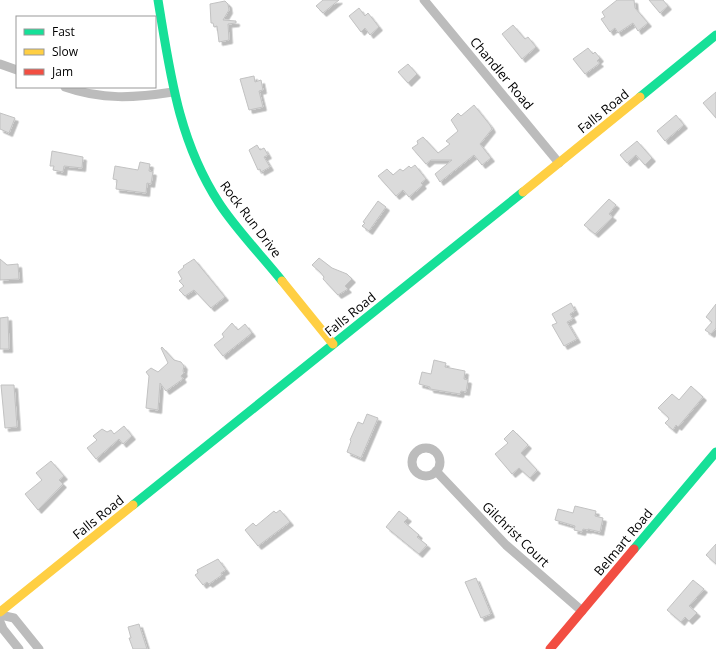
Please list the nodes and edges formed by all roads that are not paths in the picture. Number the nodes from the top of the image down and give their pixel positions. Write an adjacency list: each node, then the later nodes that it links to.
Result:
1 (158, 0): 7 (main road, Rock Run Drive)
2 (424, 0): 8 (street, Chandler Road)
3 (716, 35): 8 (main road, Falls Road)
4 (0, 64): 5 (street)
5 (16, 70)
6 (69, 88): 7 (street)
7 (172, 92): 9 (main road, Rock Run Drive)
8 (559, 163): 9 (main road, Falls Road)
9 (333, 344): 12 (main road, Falls Road)
10 (716, 452): 13 (main road, Belmart Road)
11 (436, 472): 13 (street, Gilchrist Court)
12 (0, 612)
13 (582, 612): 18 (main road, Belmart Road)
14 (0, 615): 17 (street)
15 (0, 622): 16 (street)
16 (19, 649)
17 (39, 649)
18 (550, 649)

